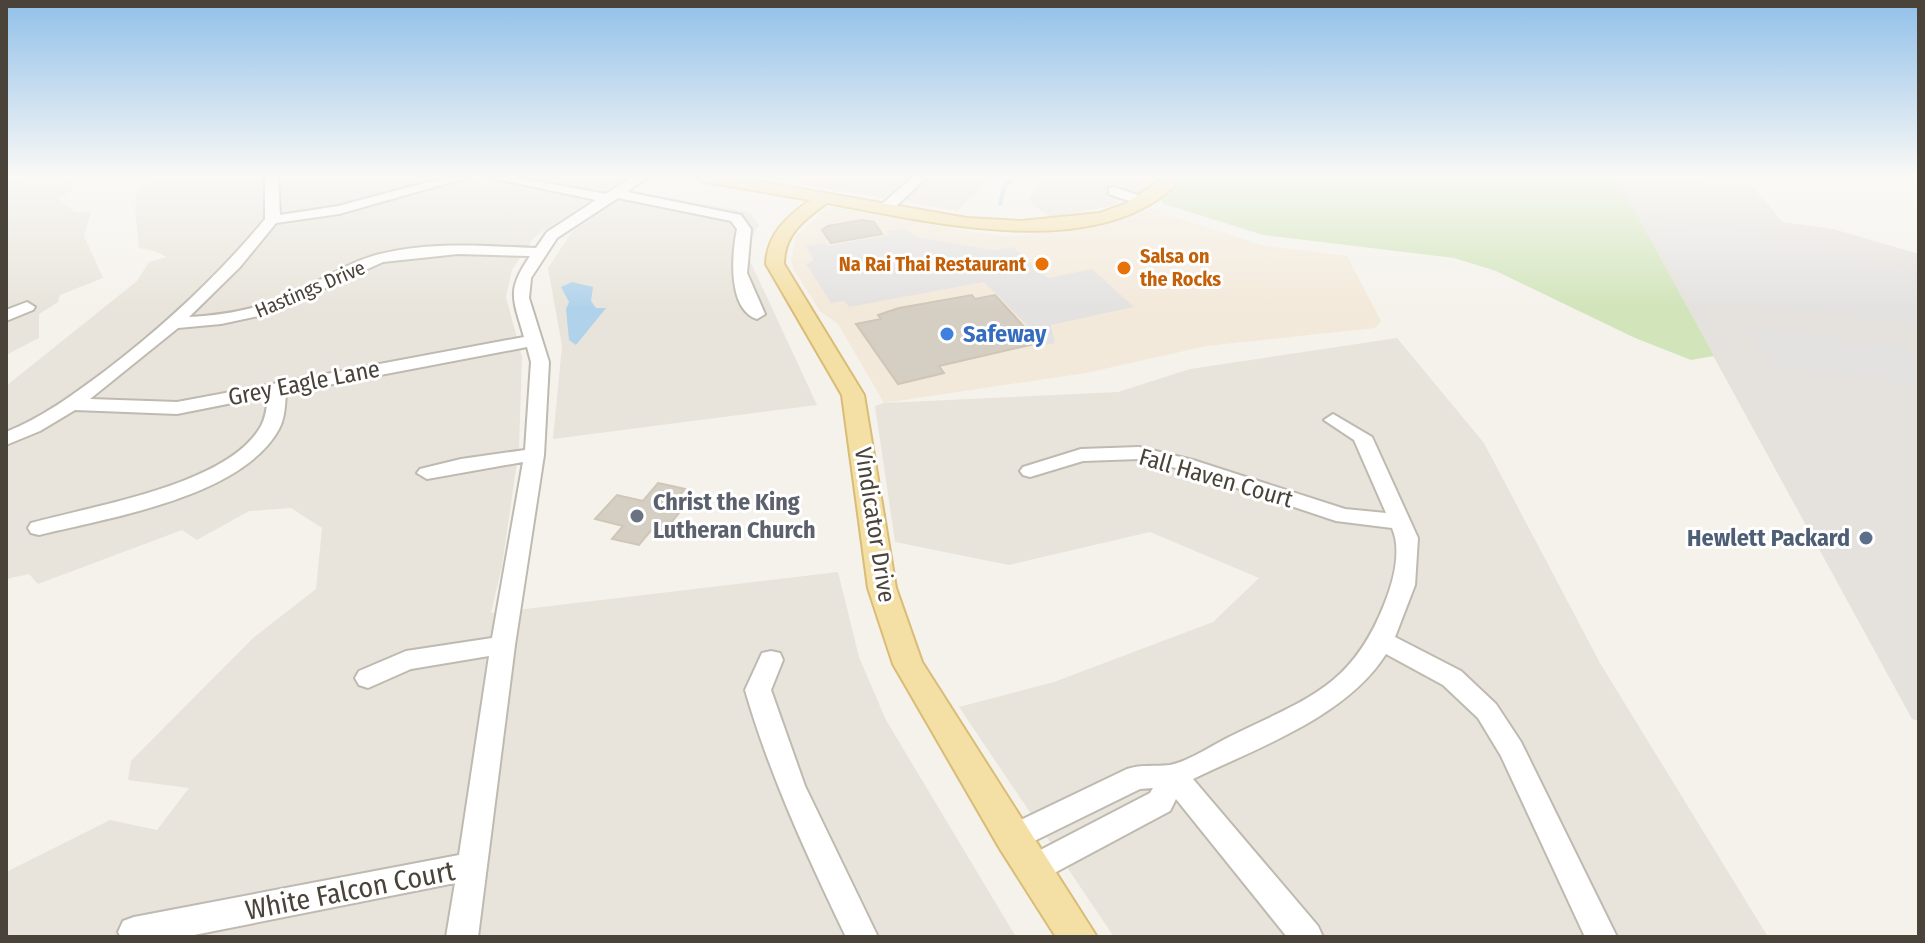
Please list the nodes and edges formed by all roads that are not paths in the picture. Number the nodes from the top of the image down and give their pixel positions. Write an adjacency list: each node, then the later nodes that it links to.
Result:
1 (271, 221): 11 (street)
2 (573, 221): 7 (street)
3 (738, 221): 9 (street)
4 (796, 221): 27 (main road, Vindicator Drive)
5 (958, 221): 6 (main road)
6 (1073, 221)
7 (538, 252): 11 (street, Hastings Drive); 12 (street)
8 (27, 307): 10 (street)
9 (757, 314)
10 (6, 316)
11 (177, 323): 14 (street)
12 (535, 340): 13 (street, Grey Eagle Lane); 17 (street)
13 (278, 388): 14 (street, Grey Eagle Lane); 21 (street)
14 (72, 404): 16 (street)
15 (1333, 420): 20 (street)
16 (6, 439)
17 (534, 455): 19 (street); 23 (street)
18 (1030, 471): 20 (street, Fall Haven Court)
19 (427, 473)
20 (1402, 522): 22 (street)
21 (39, 528)
22 (1382, 641): 26 (street); 35 (street)
23 (503, 645): 25 (street); 28 (street)
24 (771, 660): 32 (street)
25 (368, 678)
26 (1174, 776): 27 (street); 29 (street); 34 (street)
27 (1012, 838): 29 (main road, Vindicator Drive)
28 (471, 866): 30 (street, White Falcon Court); 31 (street)
29 (1033, 869): 33 (main road, Vindicator Drive)
30 (134, 932)
31 (462, 937)
32 (862, 937)
33 (1078, 937)
34 (1307, 937)
35 (1601, 937)

